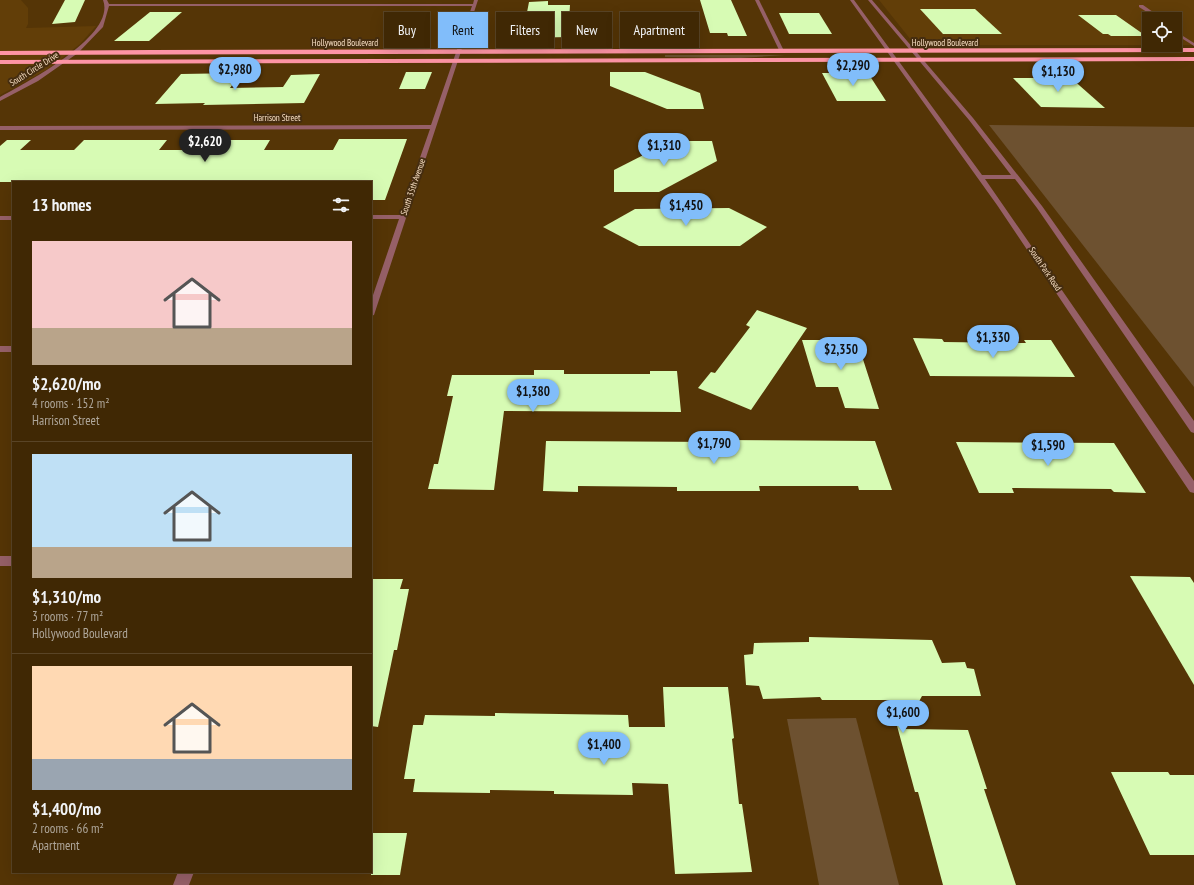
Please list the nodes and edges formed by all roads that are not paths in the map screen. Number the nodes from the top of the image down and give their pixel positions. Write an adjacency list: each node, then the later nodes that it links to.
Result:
1 (757, 0): 15 (street)
2 (852, 0): 16 (street, South Park Road)
3 (870, 0): 17 (street)
4 (475, 2): 5 (street); 13 (street, South 35th Avenue)
5 (106, 3): 14 (street, South Circle Drive)
6 (1140, 6): 7 (street)
7 (1150, 12)
8 (1182, 32): 10 (street)
9 (1182, 37): 11 (street)
10 (1194, 40)
11 (1194, 45)
12 (1194, 50): 17 (highway, Hollywood Boulevard)
13 (459, 51): 14 (highway, Hollywood Boulevard); 15 (highway, Hollywood Boulevard); 20 (street, South 35th Avenue)
14 (76, 52): 18 (highway, Hollywood Boulevard); 24 (street, South Circle Drive)
15 (783, 52): 16 (highway, Hollywood Boulevard)
16 (890, 52): 17 (highway, Hollywood Boulevard); 21 (street, South Park Road)
17 (914, 52): 22 (street)
18 (0, 53)
19 (1194, 59): 22 (highway, Hollywood Boulevard)
20 (456, 61): 21 (highway, Hollywood Boulevard); 24 (highway, Hollywood Boulevard); 26 (street, South 35th Avenue)
21 (897, 61): 22 (highway, Hollywood Boulevard); 28 (street, South Park Road)
22 (921, 61): 29 (street)
23 (0, 62): 24 (highway, Hollywood Boulevard)
24 (63, 62): 25 (street, South Circle Drive)
25 (0, 99)
26 (433, 127): 27 (street, Harrison Street); 31 (street, South 35th Avenue)
27 (0, 128)
28 (980, 177): 29 (street); 38 (street, South Park Road)
29 (1016, 177): 37 (street)
30 (372, 217): 31 (street)
31 (402, 217): 34 (street, South 35th Avenue)
32 (0, 218): 33 (street)
33 (12, 218)
34 (372, 310)
35 (0, 349): 36 (street)
36 (12, 349)
37 (1194, 429)
38 (1194, 489)
39 (0, 561): 40 (street)
40 (12, 561)
41 (186, 873): 42 (street)
42 (181, 885)

